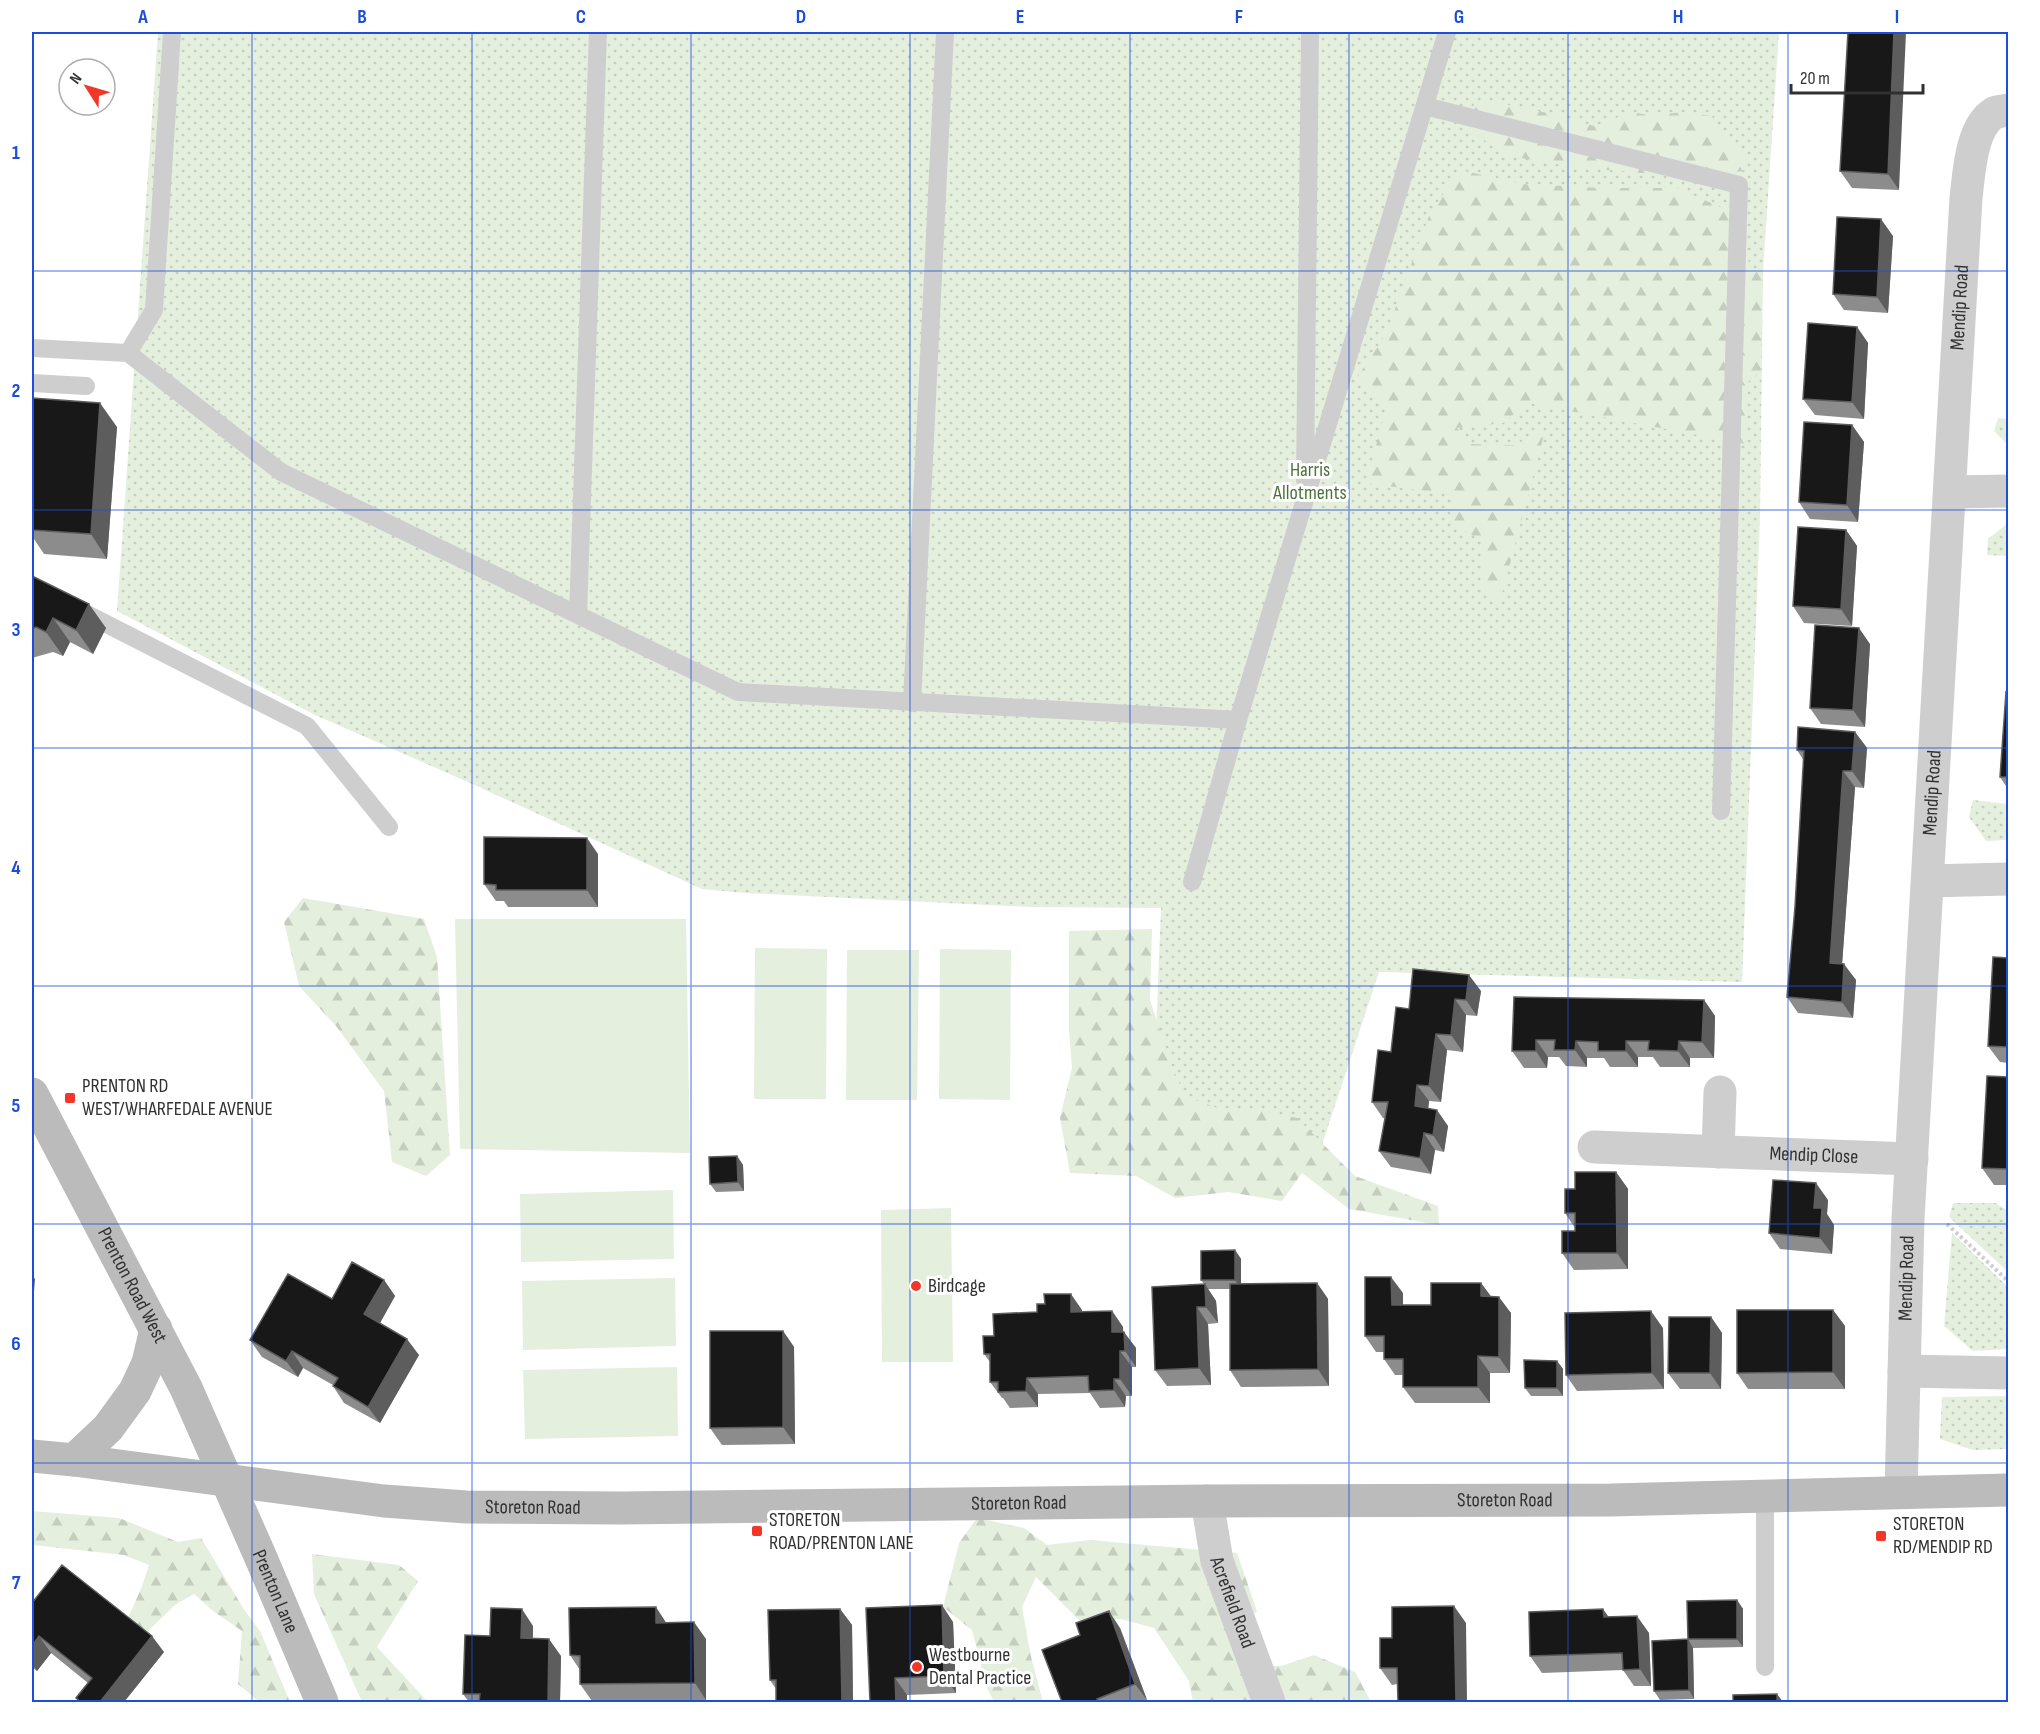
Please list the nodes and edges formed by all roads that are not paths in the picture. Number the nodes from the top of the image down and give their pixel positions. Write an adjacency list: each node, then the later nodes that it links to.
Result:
1 (172, 32): 9 (lane)
2 (598, 32): 16 (lane)
3 (945, 32): 17 (lane)
4 (1310, 32): 14 (lane)
5 (1447, 32): 6 (lane)
6 (1425, 106): 14 (lane); 19 (lane)
7 (2008, 110): 13 (street, Mendip Road)
8 (32, 348): 9 (lane)
9 (128, 353): 16 (lane)
10 (32, 383): 11 (lane)
11 (86, 386)
12 (2008, 491): 13 (street)
13 (1950, 492): 22 (street, Mendip Road)
14 (1305, 501): 18 (lane)
15 (63, 602): 20 (lane)
16 (578, 615): 17 (lane)
17 (912, 702): 18 (lane)
18 (1238, 720): 23 (lane)
19 (1721, 811)
20 (388, 827)
21 (2008, 879): 22 (street)
22 (1928, 881): 28 (street, Mendip Road)
23 (1192, 882)
24 (1720, 1092): 27 (street)
25 (32, 1094): 29 (main road, Prenton Road West)
26 (1594, 1147): 27 (street, Mendip Close)
27 (1718, 1152): 28 (street, Mendip Close)
28 (1911, 1174): 30 (street, Mendip Road)
29 (156, 1329): 33 (main road); 34 (main road, Prenton Road West)
30 (1904, 1371): 31 (street); 36 (street, Mendip Road)
31 (2008, 1373)
32 (32, 1456): 33 (main road, Storeton Road)
33 (74, 1460): 34 (main road, Storeton Road)
34 (227, 1480): 38 (main road, Storeton Road); 40 (main road, Prenton Lane)
35 (2008, 1490): 36 (main road, Storeton Road)
36 (1901, 1492): 37 (main road, Storeton Road)
37 (1765, 1496): 38 (main road, Storeton Road); 39 (lane)
38 (1207, 1501): 41 (street, Acrefield Road)
39 (1765, 1667)
40 (322, 1702)
41 (1269, 1702)

